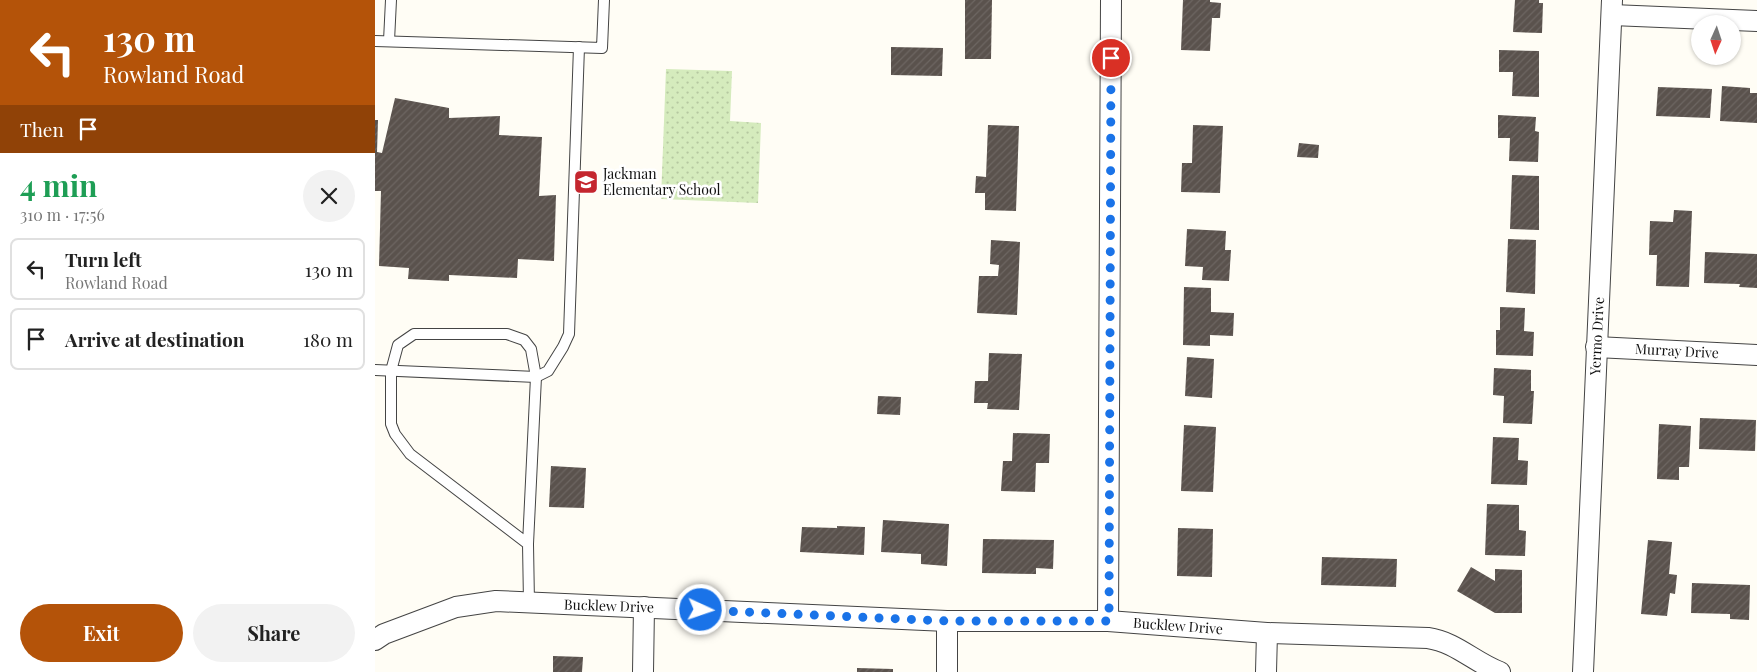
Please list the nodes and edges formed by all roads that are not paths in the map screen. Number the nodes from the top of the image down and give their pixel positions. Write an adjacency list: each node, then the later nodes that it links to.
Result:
1 (391, 0): 7 (lane)
2 (604, 0): 8 (lane)
3 (1111, 0): 18 (street)
4 (1612, 8): 5 (street); 9 (street, Yermo Drive)
5 (1757, 21)
6 (375, 41): 7 (lane)
7 (389, 41): 8 (lane)
8 (579, 47): 13 (lane)
9 (1596, 347): 10 (street, Murray Drive); 25 (street, Yermo Drive)
10 (1757, 355)
11 (375, 370): 12 (lane)
12 (391, 371): 13 (lane); 13 (lane); 14 (lane)
13 (536, 377): 14 (lane)
14 (528, 544): 15 (lane)
15 (529, 603): 16 (street, Bucklew Drive); 20 (street, Bucklew Drive)
16 (644, 607): 17 (street, Bucklew Drive); 21 (street)
17 (947, 621): 18 (street, Bucklew Drive); 22 (street)
18 (1109, 621): 19 (street, Bucklew Drive)
19 (1267, 633): 23 (street); 24 (street, Bucklew Drive)
20 (375, 640)
21 (643, 672)
22 (947, 672)
23 (1266, 672)
24 (1501, 672)
25 (1583, 672)

